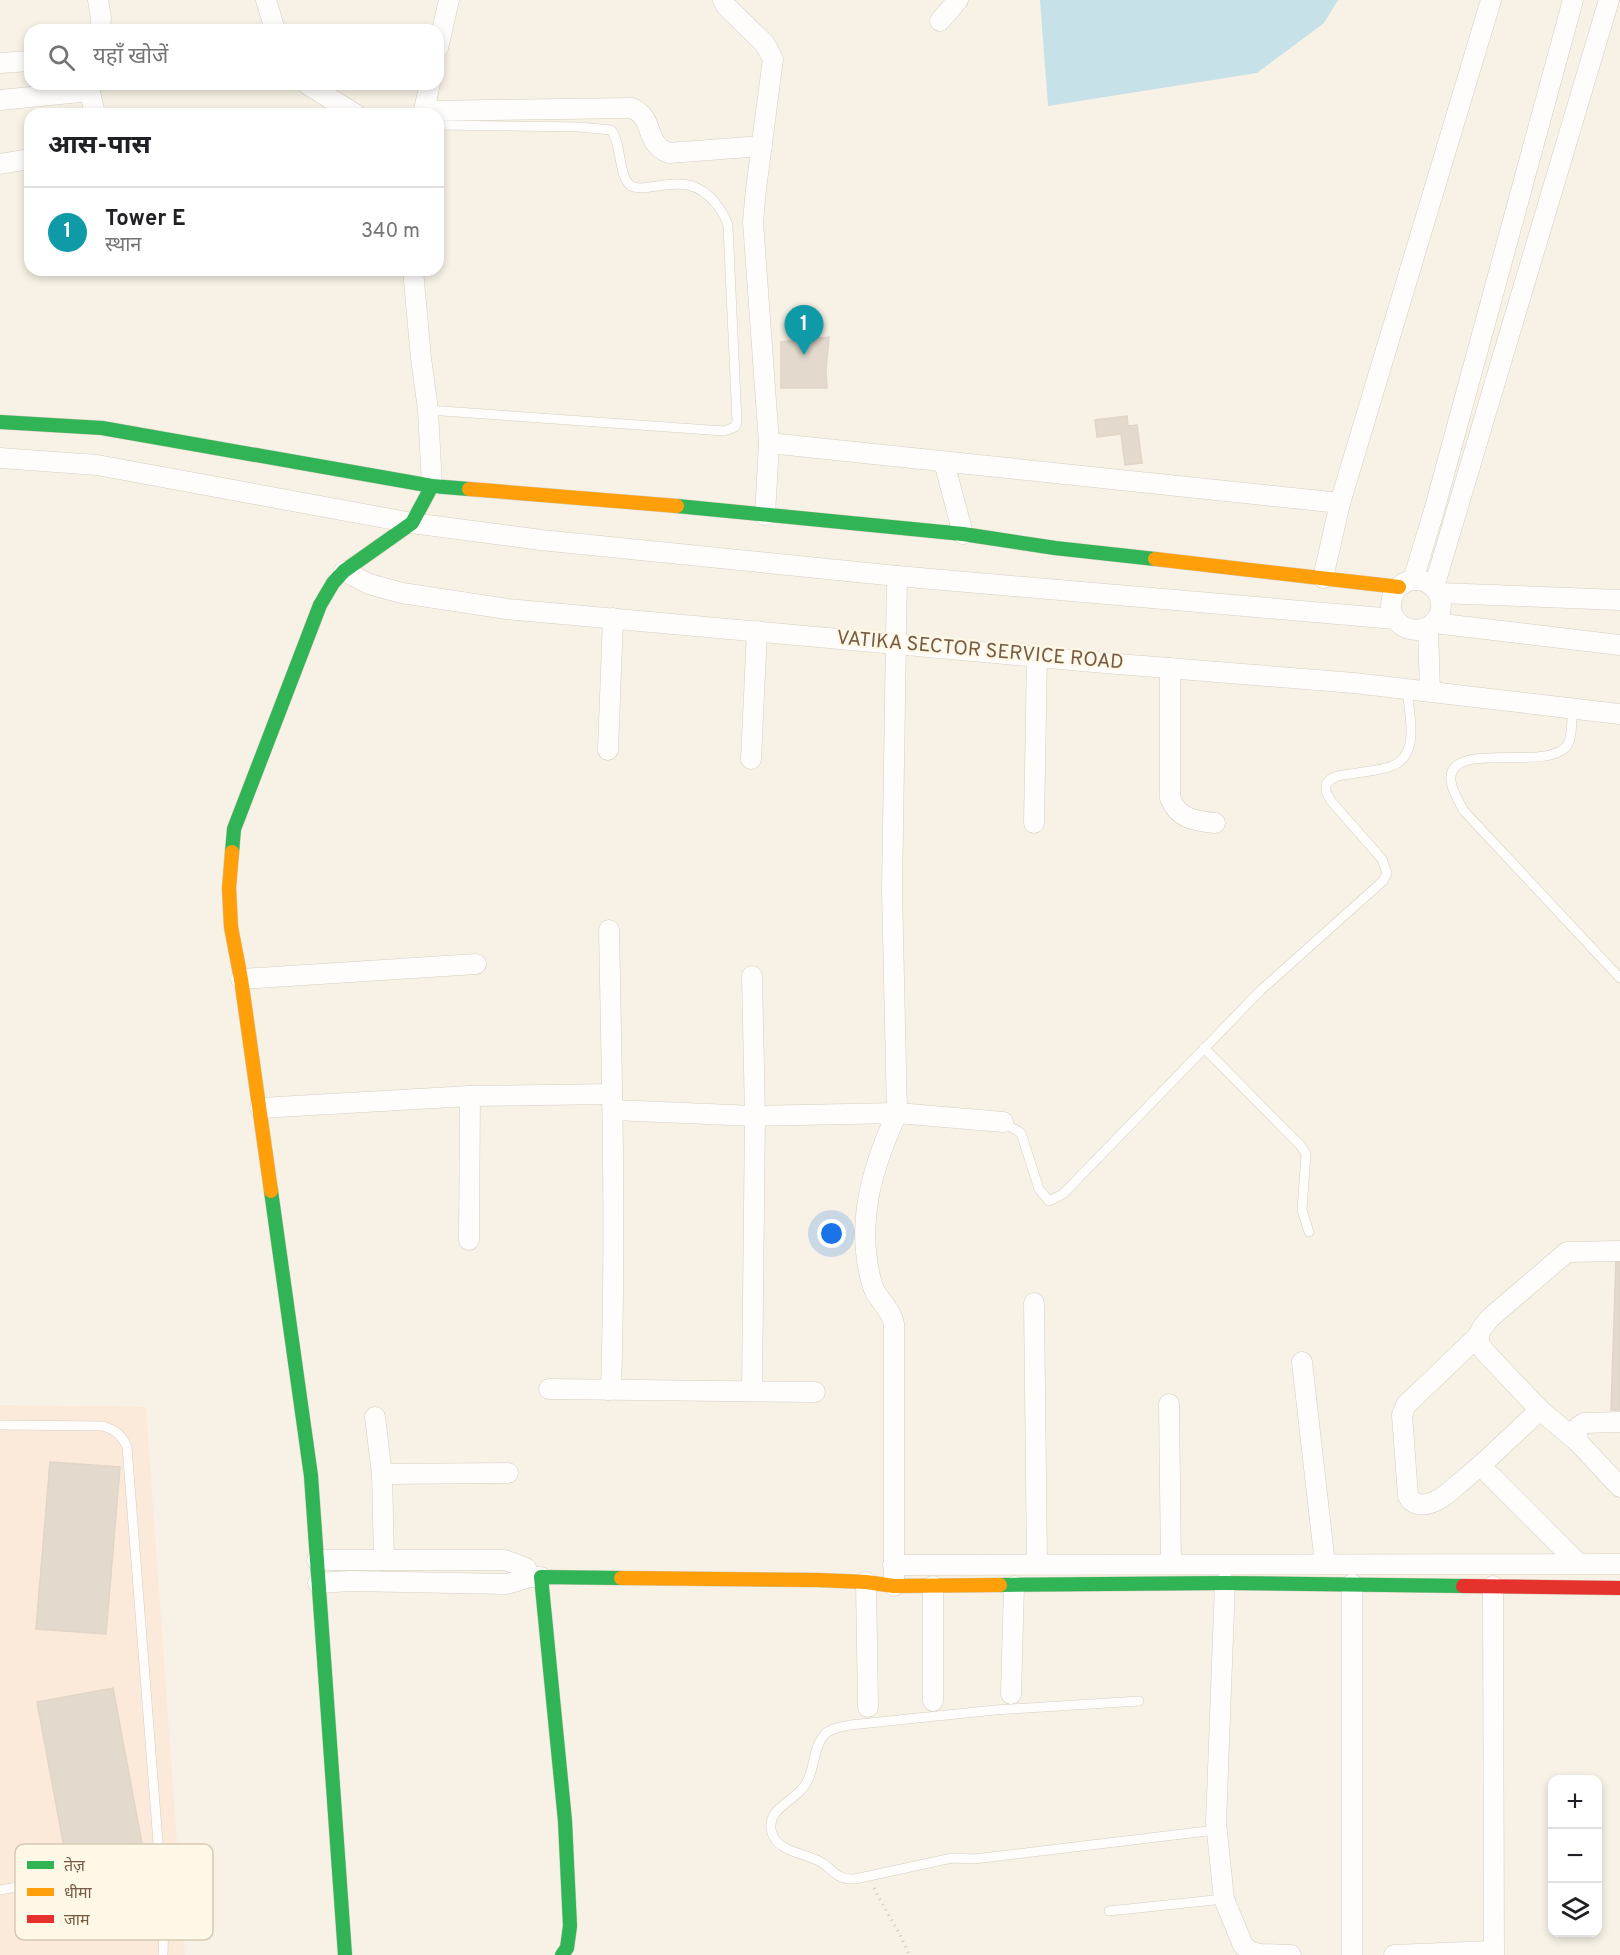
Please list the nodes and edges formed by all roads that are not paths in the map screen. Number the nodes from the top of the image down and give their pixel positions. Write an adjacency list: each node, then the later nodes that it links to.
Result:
1 (99, 0): 10 (street)
2 (266, 0): 11 (street)
3 (449, 0): 12 (street)
4 (723, 0): 25 (street)
5 (958, 0): 9 (street)
6 (1491, 0): 35 (street)
7 (1573, 0): 42 (street)
8 (1610, 0): 43 (street)
9 (940, 21)
10 (100, 24)
11 (273, 24)
12 (444, 24)
13 (24, 61): 14 (street)
14 (0, 63)
15 (68, 90): 19 (street)
16 (90, 90): 20 (street)
17 (317, 90): 21 (street)
18 (429, 90): 22 (street)
19 (0, 100)
20 (94, 108)
21 (345, 108)
22 (425, 108)
23 (444, 112): 25 (street)
24 (444, 125): 29 (lane)
25 (762, 146): 31 (street)
26 (24, 160): 27 (street)
27 (0, 164)
28 (414, 276): 29 (street)
29 (428, 410): 34 (street)
30 (0, 422): 34 (street)
31 (769, 443): 33 (street); 36 (street)
32 (0, 458): 37 (street)
33 (944, 462): 35 (street); 38 (street)
34 (432, 486): 36 (street); 37 (street)
35 (1340, 503): 41 (street)
36 (765, 515): 38 (street)
37 (412, 523): 39 (street); 40 (street)
38 (963, 534): 41 (street)
39 (344, 571): 45 (street, VATIKA SECTOR SERVICE ROAD); 65 (street)
40 (897, 576): 46 (street); 49 (street)
41 (1323, 578): 42 (street)
42 (1406, 583): 43 (street); 46 (street)
43 (1436, 590): 44 (street); 47 (street)
44 (1620, 600)
45 (613, 618): 48 (street, VATIKA SECTOR SERVICE ROAD); 57 (street)
46 (1395, 619): 47 (street)
47 (1431, 625): 50 (street); 54 (street)
48 (757, 631): 49 (street, VATIKA SECTOR SERVICE ROAD); 58 (street)
49 (896, 643): 51 (street, VATIKA SECTOR SERVICE ROAD); 70 (street)
50 (1620, 645)
51 (1037, 657): 52 (street, VATIKA SECTOR SERVICE ROAD); 59 (street)
52 (1170, 668): 53 (street, VATIKA SECTOR SERVICE ROAD); 60 (street)
53 (1407, 690): 54 (street, VATIKA SECTOR SERVICE ROAD); 66 (lane)
54 (1430, 692): 55 (street, VATIKA SECTOR SERVICE ROAD)
55 (1573, 708): 56 (street, VATIKA SECTOR SERVICE ROAD); 64 (lane)
56 (1620, 714)
57 (608, 750)
58 (751, 759)
59 (1034, 823)
60 (1215, 824)
61 (609, 930): 68 (street)
62 (476, 964): 65 (street)
63 (752, 976): 71 (street)
64 (1620, 978)
65 (242, 979): 69 (street)
66 (1204, 1048): 72 (lane); 73 (lane)
67 (470, 1096): 68 (street); 69 (street); 74 (street)
68 (613, 1102): 71 (street); 80 (street)
69 (260, 1108): 93 (street)
70 (897, 1113): 71 (street); 72 (street); 100 (street)
71 (755, 1116): 81 (street)
72 (1003, 1122)
73 (1309, 1232)
74 (469, 1240)
75 (1620, 1251): 77 (street)
76 (1034, 1303): 96 (street)
77 (1478, 1336): 84 (street); 89 (street)
78 (1302, 1362): 98 (street)
79 (549, 1389): 80 (street)
80 (608, 1390): 81 (street)
81 (752, 1390): 82 (street)
82 (814, 1392)
83 (1169, 1404): 97 (street)
84 (1540, 1410): 88 (street); 89 (street)
85 (375, 1417): 91 (street)
86 (1620, 1422): 88 (street)
87 (0, 1425): 116 (lane)
88 (1578, 1442): 92 (street)
89 (1481, 1466): 95 (street)
90 (508, 1473): 91 (street)
91 (382, 1474): 94 (street)
92 (1620, 1487)
93 (317, 1560): 94 (street); 103 (street)
94 (384, 1560): 101 (street)
95 (1578, 1563): 98 (street); 99 (street)
96 (1037, 1564): 97 (street); 100 (street)
97 (1171, 1564): 98 (street)
98 (1325, 1564)
99 (1620, 1564)
100 (893, 1565): 106 (street)
101 (536, 1577): 102 (street); 103 (street); 125 (street)
102 (866, 1582): 106 (street); 114 (street)
103 (318, 1583): 124 (street)
104 (1225, 1583): 105 (street); 108 (street); 115 (street)
105 (1352, 1584): 109 (street); 127 (street)
106 (894, 1586): 107 (street)
107 (933, 1586): 108 (street); 112 (street)
108 (1014, 1586): 111 (street)
109 (1493, 1586): 110 (street); 122 (street)
110 (1620, 1588)
111 (1011, 1694)
112 (933, 1701)
113 (1139, 1701): 115 (lane)
114 (868, 1707)
115 (1216, 1830): 119 (street)
116 (158, 1844)
117 (15, 1887): 118 (lane)
118 (0, 1890)
119 (1224, 1899): 120 (lane); 126 (street)
120 (1109, 1911)
121 (163, 1940): 123 (lane)
122 (1493, 1953): 128 (street)
123 (163, 1955)
124 (345, 1955)
125 (562, 1955)
126 (1291, 1955)
127 (1352, 1955)
128 (1394, 1955)

